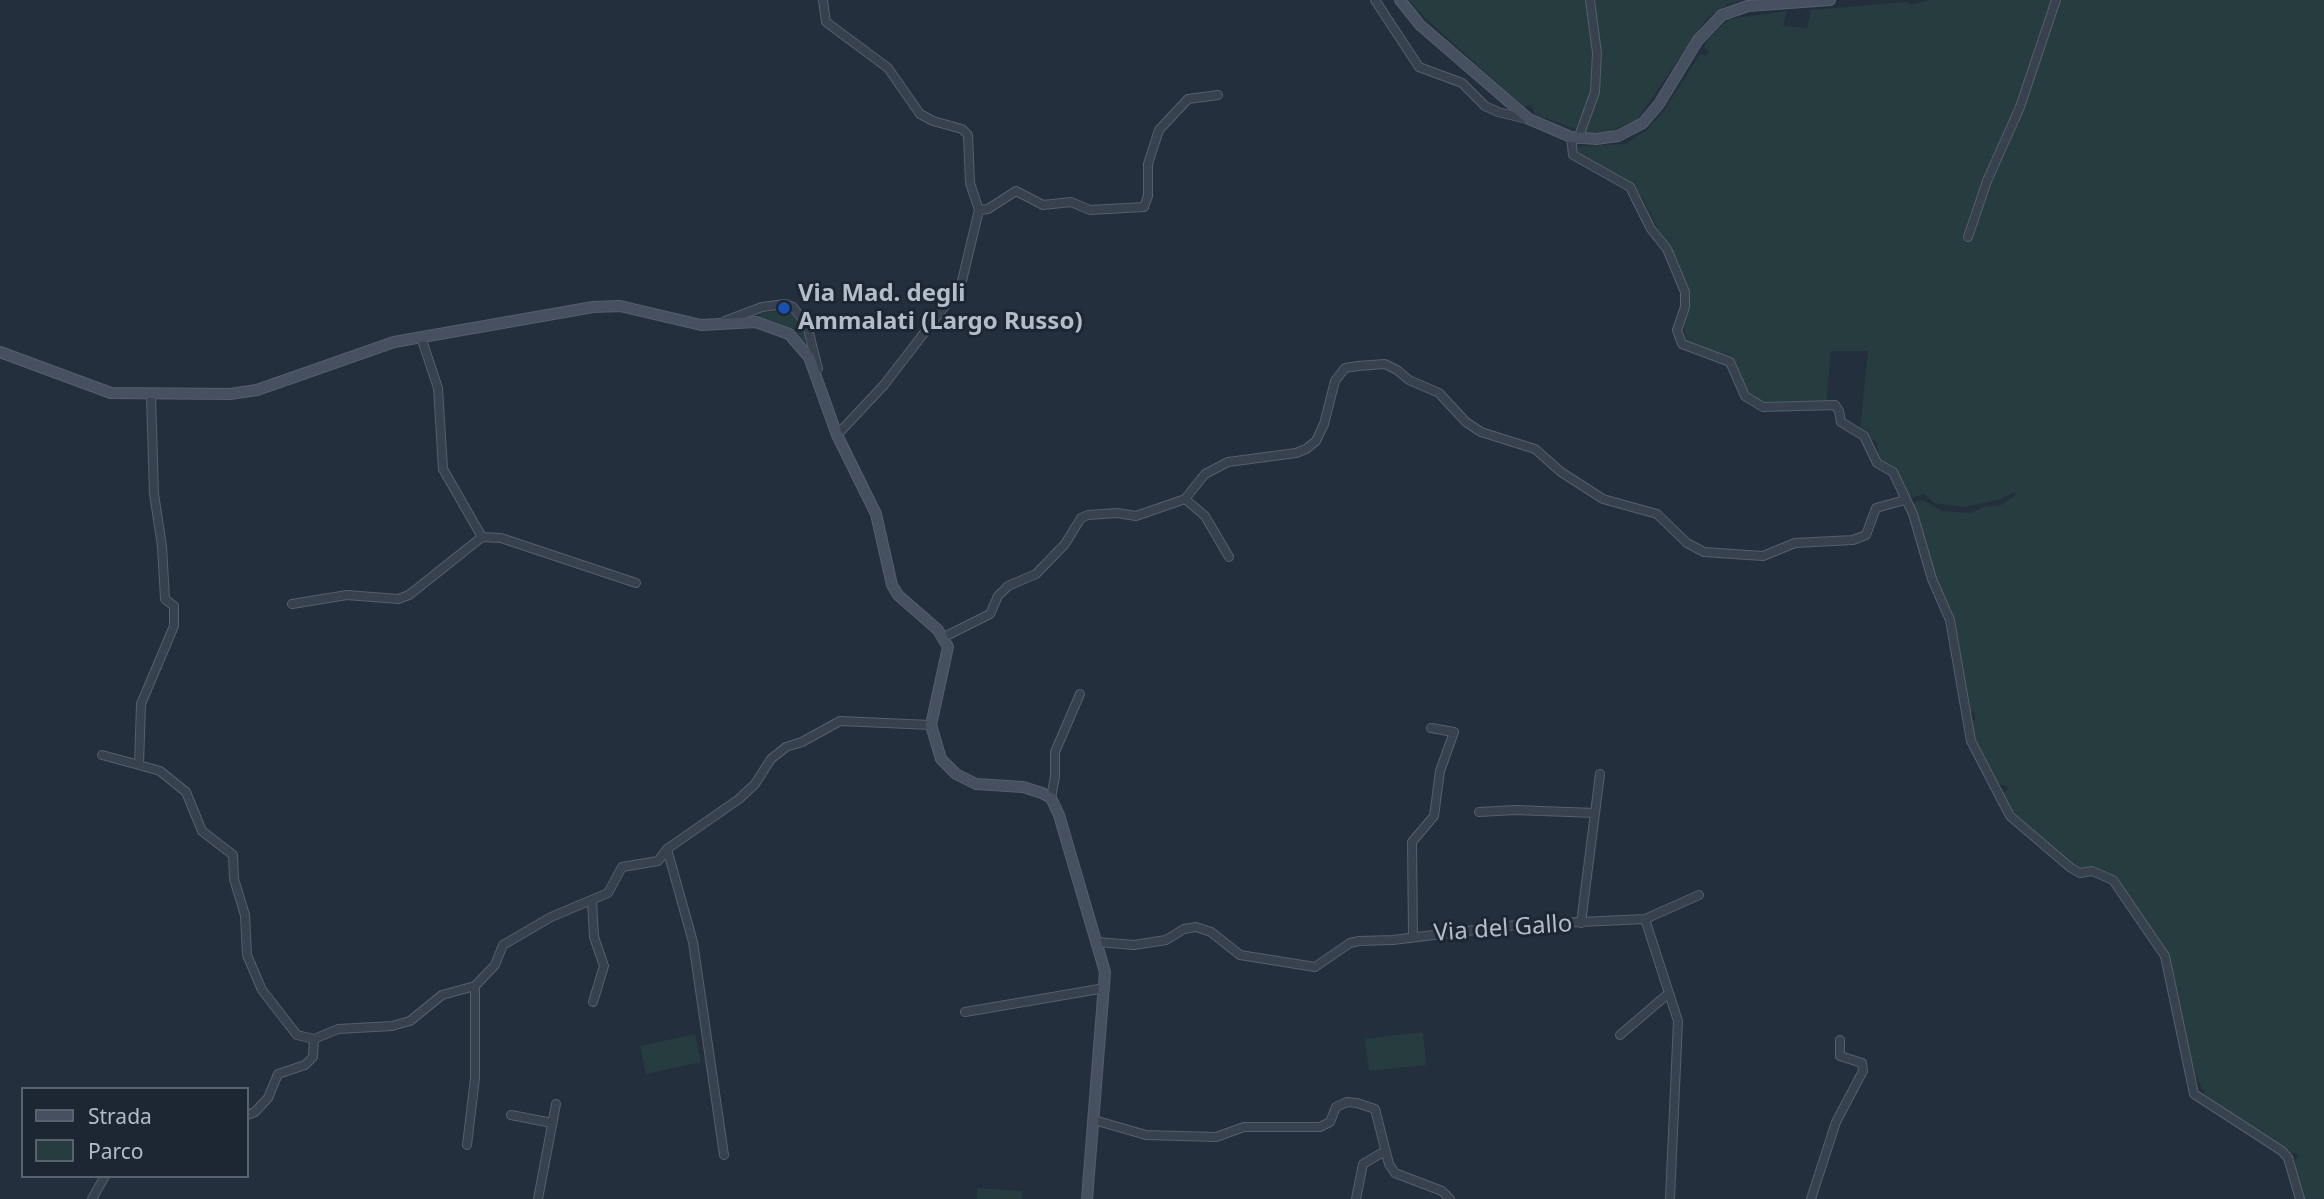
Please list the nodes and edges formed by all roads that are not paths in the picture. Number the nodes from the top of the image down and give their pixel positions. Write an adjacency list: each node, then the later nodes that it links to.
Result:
1 (822, 0): 10 (street)
2 (1375, 0): 8 (street)
3 (1400, 0): 8 (street)
4 (1590, 0): 9 (street)
5 (1830, 0): 9 (street)
6 (2056, 0): 11 (street)
7 (1218, 95): 10 (street)
8 (1529, 120): 9 (street)
9 (1574, 138): 19 (street)
10 (979, 210): 17 (street)
11 (1968, 237)
12 (718, 323): 13 (street); 15 (street); 15 (street)
13 (421, 337): 16 (street); 20 (street)
14 (0, 352): 16 (street)
15 (820, 380): 17 (street)
16 (151, 395): 29 (street)
17 (838, 435): 24 (street)
18 (1185, 499): 19 (street); 21 (street); 24 (street)
19 (1905, 500): 65 (street)
20 (482, 537): 22 (street); 23 (street)
21 (1229, 557)
22 (636, 583)
23 (292, 604)
24 (944, 637): 26 (street)
25 (1080, 694): 31 (street)
26 (931, 724): 31 (street); 34 (street)
27 (1431, 728): 39 (street)
28 (102, 755): 29 (street)
29 (139, 765): 47 (street)
30 (1600, 774): 33 (street)
31 (1051, 798): 40 (street)
32 (1479, 812): 33 (street)
33 (1595, 813): 38 (street)
34 (667, 849): 36 (street); 56 (street)
35 (1699, 895): 37 (street)
36 (592, 901): 41 (street); 44 (street)
37 (1645, 919): 38 (street, Via del Gallo); 43 (street)
38 (1581, 923): 39 (street, Via del Gallo)
39 (1413, 936): 40 (street, Via del Gallo)
40 (1097, 942): 42 (street)
41 (475, 986): 47 (street); 54 (street)
42 (1105, 988): 45 (street); 52 (street)
43 (1669, 993): 46 (street); 63 (street)
44 (593, 1002)
45 (965, 1012)
46 (1620, 1035)
47 (314, 1039): 50 (street)
48 (1840, 1040): 64 (street)
49 (556, 1104): 53 (street)
50 (248, 1115)
51 (511, 1115): 53 (street)
52 (1094, 1120): 55 (street); 60 (street)
53 (552, 1123): 59 (street)
54 (467, 1145)
55 (1385, 1151): 61 (street); 62 (street)
56 (724, 1155)
57 (105, 1178): 58 (street)
58 (92, 1199)
59 (538, 1199)
60 (1087, 1199)
61 (1356, 1199)
62 (1450, 1199)
63 (1670, 1199)
64 (1811, 1199)
65 (2300, 1199)

